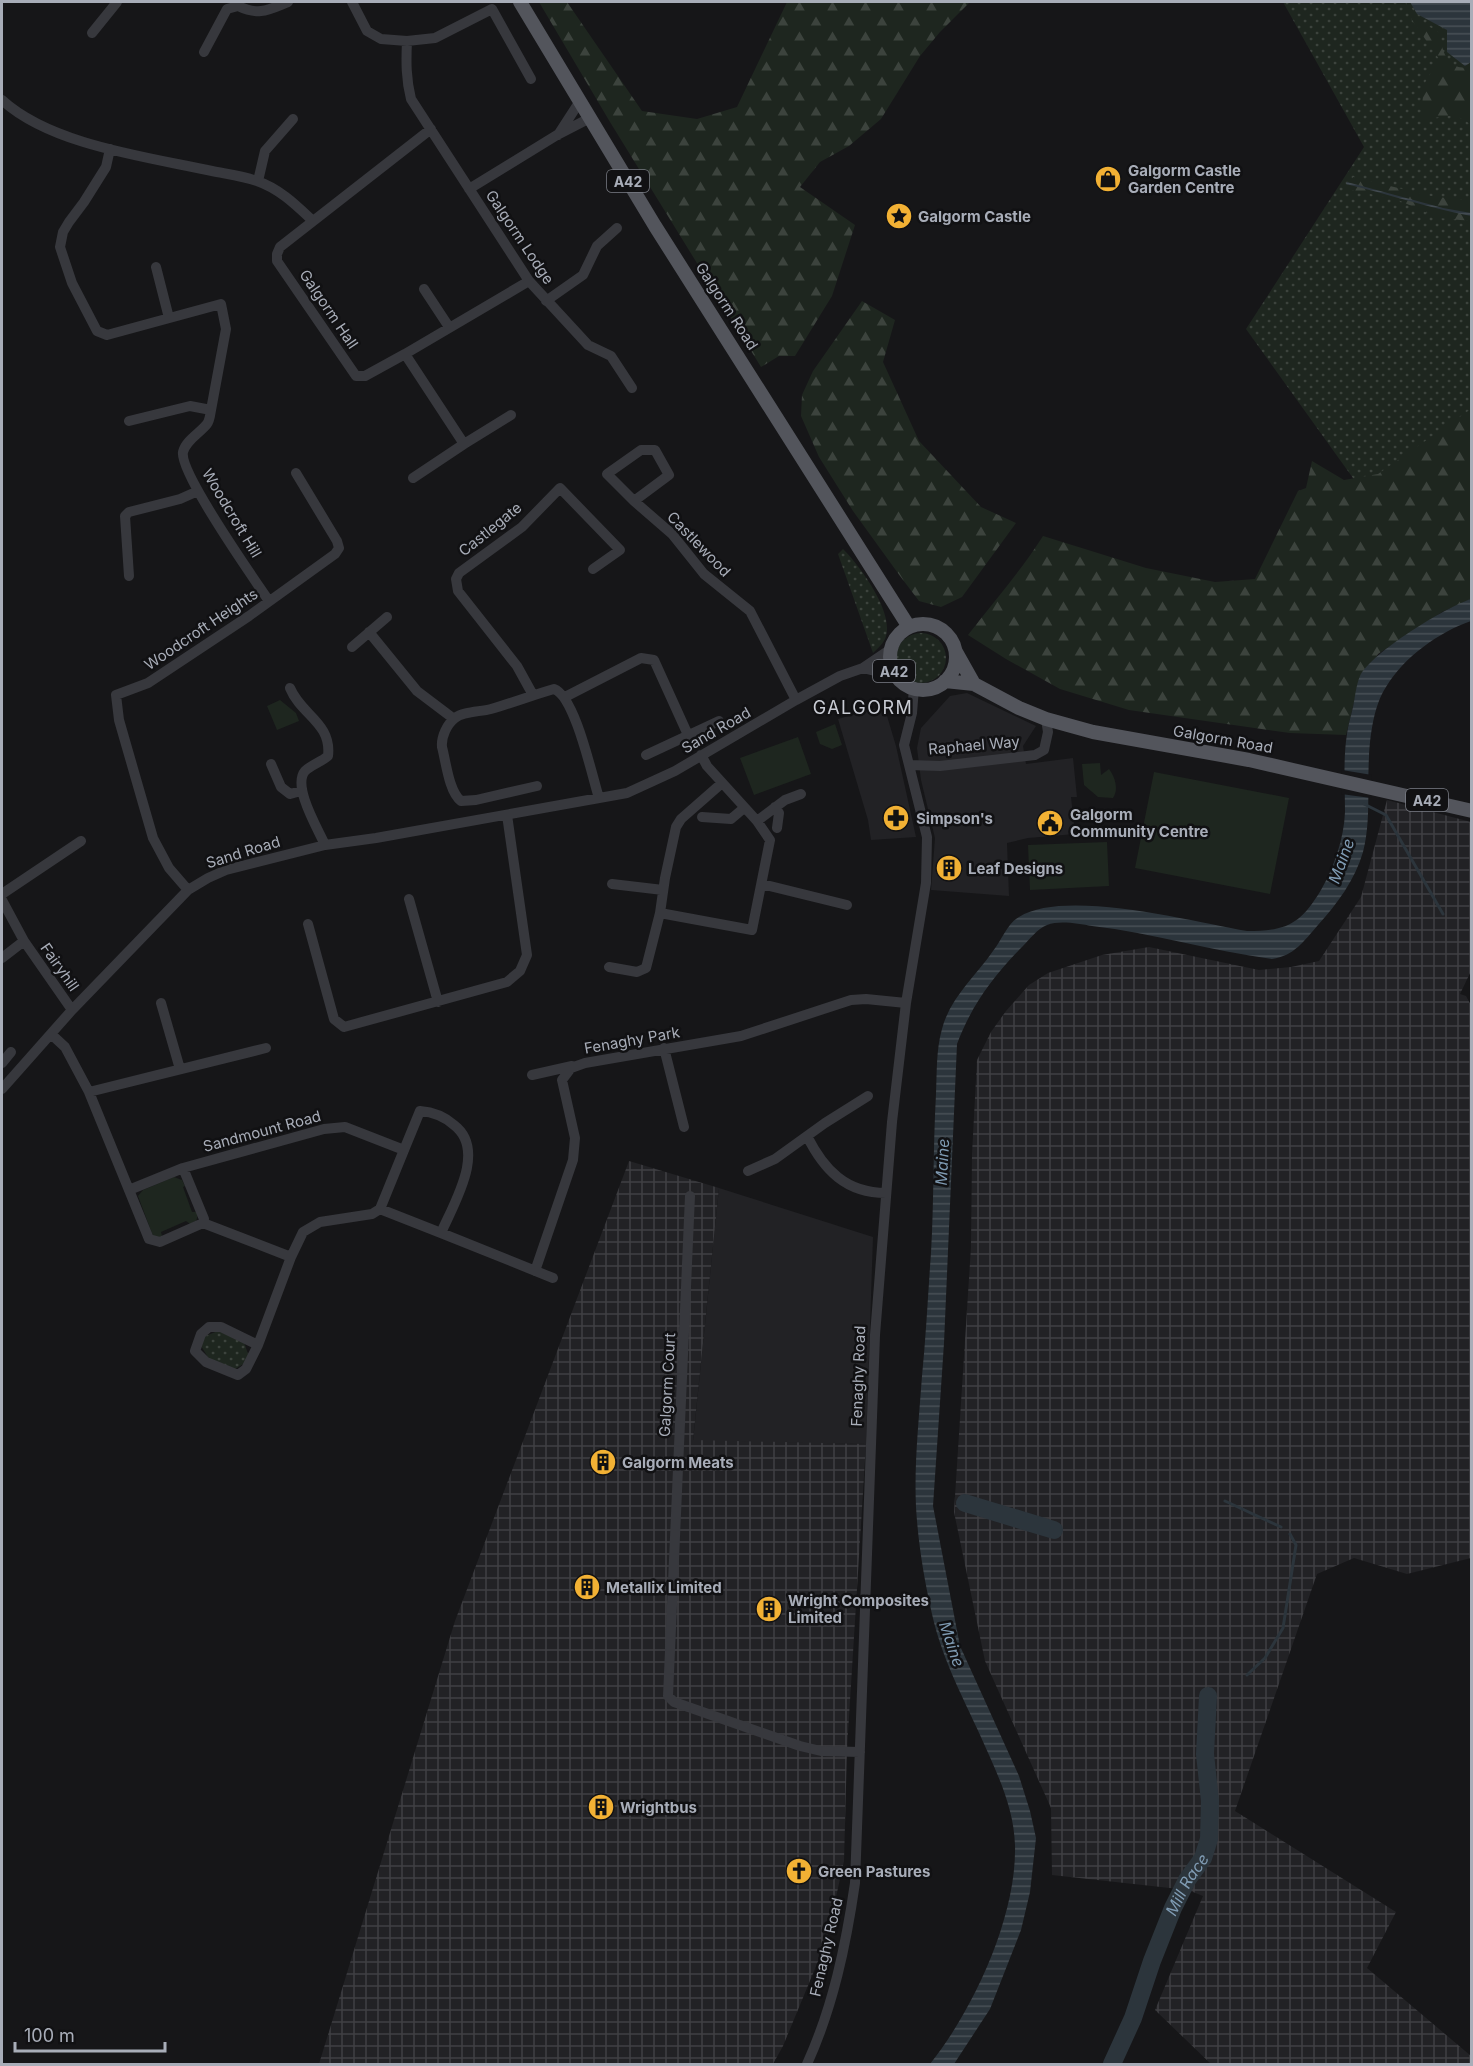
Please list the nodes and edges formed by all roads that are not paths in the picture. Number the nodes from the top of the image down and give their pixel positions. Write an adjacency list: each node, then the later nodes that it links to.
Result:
1 (117, 2): 5 (street)
2 (288, 2): 7 (street)
3 (352, 2): 6 (street)
4 (520, 2): 10 (main road, Galgorm Road / A42)
5 (92, 33)
6 (407, 41): 8 (street); 13 (street, Galgorm Lodge)
7 (204, 52)
8 (531, 79)
9 (2, 100): 15 (street)
10 (580, 101): 12 (main road, Galgorm Road / A42); 14 (street, Galgorm Lodge)
11 (293, 118): 16 (street)
12 (585, 121): 14 (street, Galgorm Lodge); 40 (main road, Galgorm Road / A42)
13 (431, 129): 17 (street, Galgorm Lodge); 18 (street, Galgorm Hall)
14 (557, 135): 17 (street, Galgorm Lodge)
15 (110, 149): 16 (street); 24 (street)
16 (258, 181): 18 (street)
17 (469, 189): 21 (street, Galgorm Lodge)
18 (313, 221): 26 (street, Galgorm Hall)
19 (617, 228): 23 (street, Galgorm Lodge)
20 (156, 267): 24 (street)
21 (529, 281): 23 (street, Galgorm Lodge); 25 (street, Galgorm Hall)
22 (424, 289): 25 (street)
23 (546, 301): 27 (street, Galgorm Lodge)
24 (169, 318): 28 (street, Woodcroft Hill)
25 (449, 327): 26 (street, Galgorm Hall)
26 (405, 354): 31 (street)
27 (632, 388)
28 (211, 410): 30 (street); 34 (street, Woodcroft Hill)
29 (511, 415): 31 (street)
30 (129, 421)
31 (464, 444): 33 (street)
32 (296, 472): 38 (street, Woodcroft Heights)
33 (413, 478)
34 (198, 491): 37 (street); 38 (street, Woodcroft Hill)
35 (634, 501): 35 (street, Castlewood); 53 (street, Castlewood)
36 (593, 568): 51 (street, Castlegate)
37 (129, 576)
38 (269, 601): 78 (street, Woodcroft Heights)
39 (387, 617): 41 (street)
40 (909, 627): 43 (main road, A42); 44 (main road)
41 (369, 632): 42 (street); 54 (street)
42 (352, 647)
43 (891, 649): 45 (street, Sand Road); 46 (main road, A42)
44 (956, 652): 47 (main road); 48 (main road)
45 (863, 668): 46 (street); 53 (street, Sand Road)
46 (898, 677): 50 (main road, A42)
47 (945, 681): 48 (main road, Galgorm Road / A42); 50 (main road, A42)
48 (974, 684): 55 (main road, Galgorm Road / A42)
49 (290, 688): 64 (street)
50 (914, 688): 61 (street, Fenaghy Road)
51 (533, 695): 52 (street); 54 (street)
52 (565, 697): 57 (street); 66 (street)
53 (796, 700): 59 (street, Sand Road)
54 (454, 719): 63 (street)
55 (1046, 719): 61 (street, Raphael Way); 69 (main road, Galgorm Road / A42)
56 (719, 721): 57 (street)
57 (688, 735): 58 (street)
58 (646, 755)
59 (701, 755): 62 (street); 66 (street, Sand Road)
60 (270, 764): 64 (street)
61 (909, 765): 91 (street, Fenaghy Road)
62 (722, 783): 68 (street); 79 (street)
63 (537, 786)
64 (301, 791): 75 (street)
65 (801, 794): 67 (street)
66 (599, 798): 70 (street, Sand Road)
67 (775, 807): 72 (street); 73 (street)
68 (744, 808): 71 (street); 72 (street)
69 (1472, 811)
70 (507, 815): 75 (street, Sand Road); 89 (street)
71 (702, 817)
72 (757, 821): 77 (street)
73 (777, 828)
74 (81, 841): 80 (street)
75 (325, 845): 78 (street, Sand Road)
76 (612, 884): 79 (street)
77 (762, 884): 83 (street); 84 (street)
78 (188, 890): 92 (street, Sand Road)
79 (663, 890): 84 (street)
80 (2, 894)
81 (409, 899): 89 (street)
82 (2, 900): 86 (street, Fairyhill)
83 (847, 905)
84 (660, 913): 88 (street)
85 (308, 924): 89 (street)
86 (24, 941): 87 (street, Fairyhill); 92 (street, Fairyhill)
87 (2, 958)
88 (609, 967)
89 (438, 1002)
90 (161, 1003): 99 (street)
91 (906, 1003): 95 (street, Fenaghy Park); 110 (street, Fenaghy Road)
92 (72, 1010): 93 (street, Sand Road)
93 (51, 1034): 101 (street, Sand Road); 102 (street)
94 (266, 1047): 99 (street)
95 (664, 1048): 98 (street, Fenaghy Park); 104 (street)
96 (11, 1052): 97 (street)
97 (2, 1063)
98 (585, 1063): 100 (street); 116 (street, Fenaghy Park)
99 (180, 1069): 102 (street)
100 (532, 1075)
101 (2, 1089)
102 (89, 1092): 109 (street)
103 (868, 1096): 105 (street)
104 (684, 1127)
105 (807, 1136): 108 (street); 110 (street)
106 (404, 1150): 107 (street, Sandmount Road); 112 (street); 114 (street)
107 (183, 1168): 109 (street, Sandmount Road); 113 (street)
108 (748, 1171)
109 (129, 1190): 113 (street)
110 (886, 1193): 119 (street, Fenaghy Road)
111 (690, 1196): 119 (street, Galgorm Court)
112 (380, 1209): 114 (street); 115 (street)
113 (202, 1224): 115 (street)
114 (441, 1233): 116 (street)
115 (291, 1257): 118 (street)
116 (535, 1271): 117 (street)
117 (553, 1278)
118 (258, 1344): 118 (street)
119 (860, 1752): 120 (street, Fenaghy Road)
120 (807, 2064)

